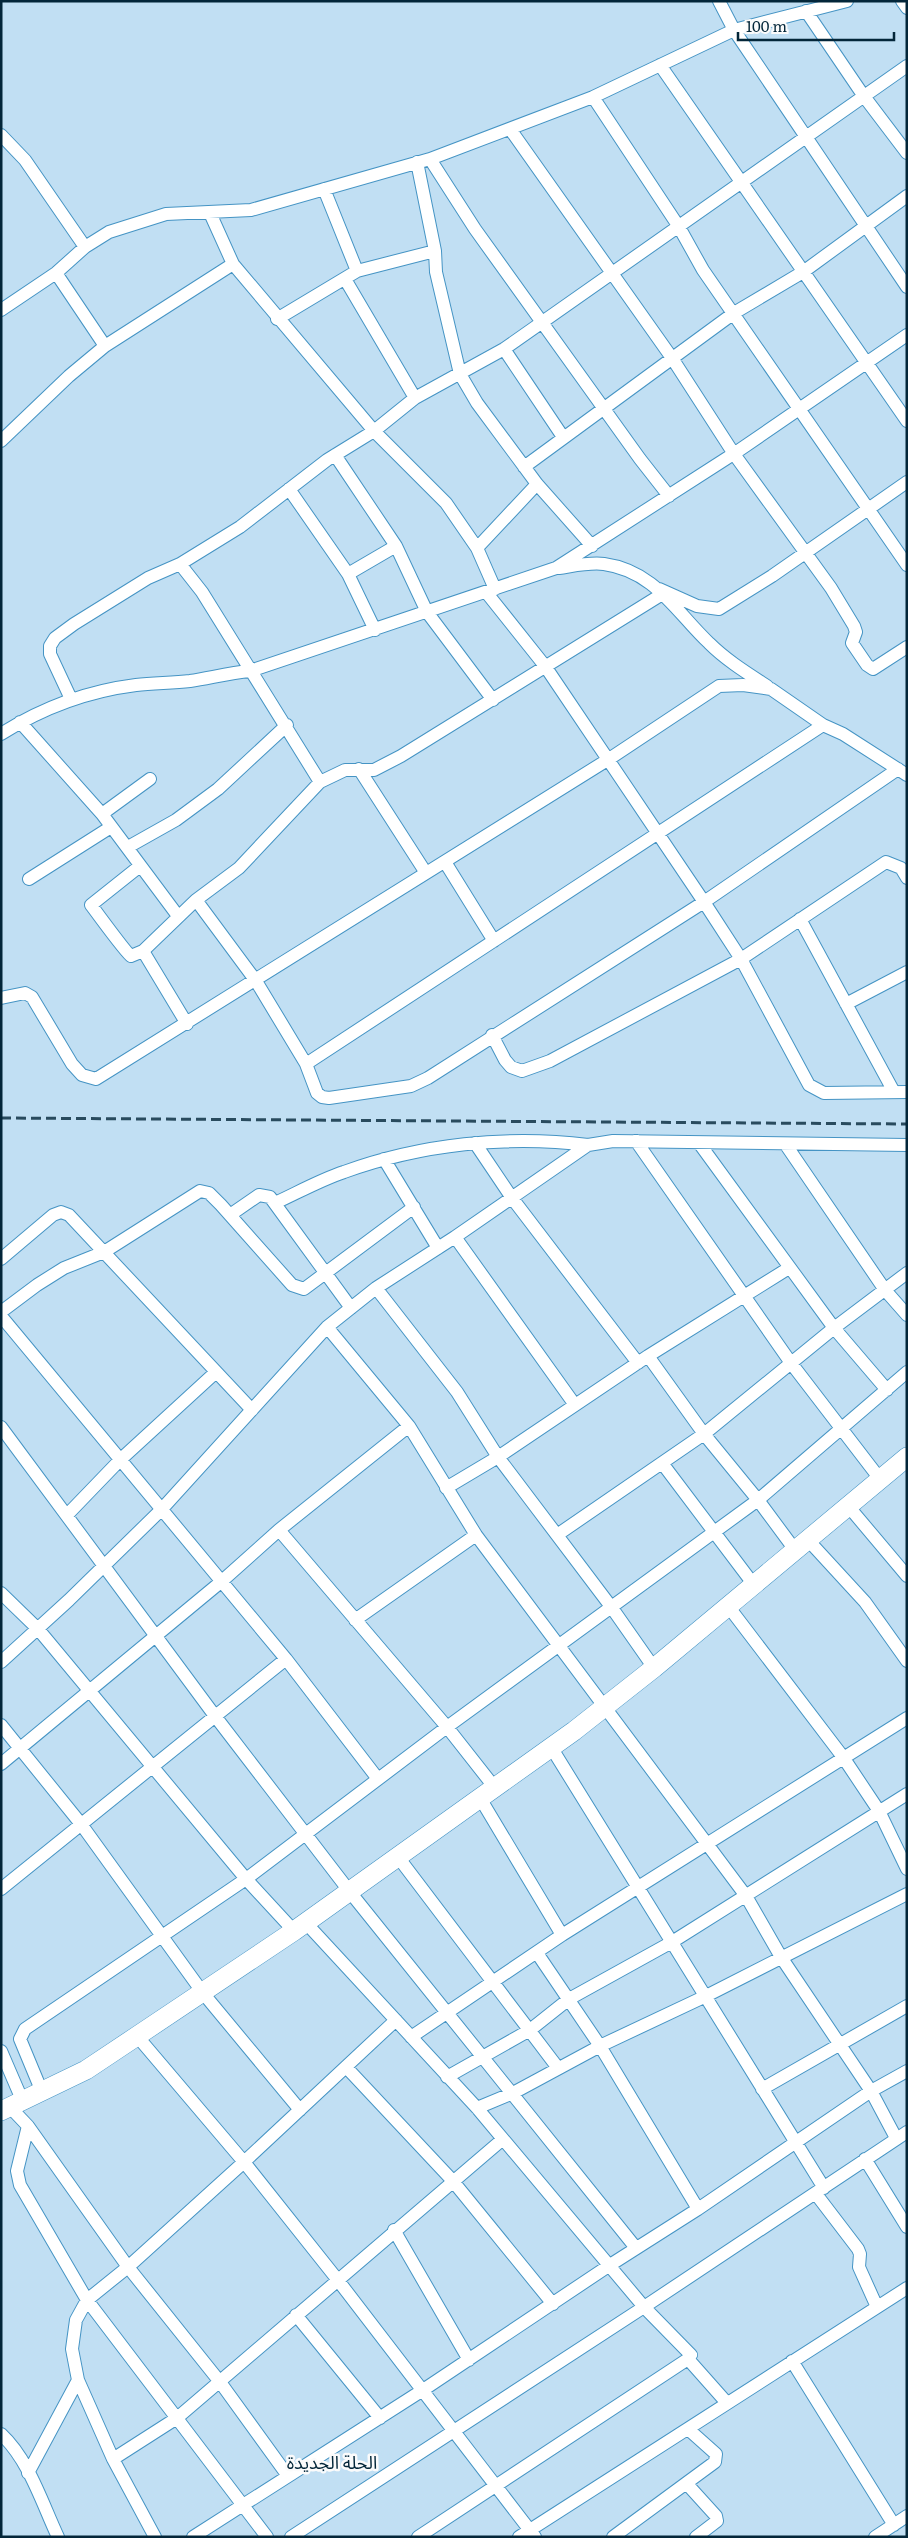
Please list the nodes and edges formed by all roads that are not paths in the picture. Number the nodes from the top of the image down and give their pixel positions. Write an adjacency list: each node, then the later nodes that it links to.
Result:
1 (719, 1): 6 (street)
2 (847, 1): 5 (street)
3 (902, 1): 4 (street)
4 (907, 8)
5 (806, 11): 6 (street); 9 (street)
6 (734, 30): 7 (street); 13 (street)
7 (660, 65): 10 (street); 17 (street)
8 (907, 66): 9 (street)
9 (863, 95): 13 (street); 14 (street)
10 (593, 97): 11 (street); 21 (street)
11 (510, 129): 15 (street); 29 (street)
12 (1, 135): 23 (street)
13 (807, 136): 17 (street); 22 (street)
14 (907, 153)
15 (430, 159): 16 (street); 35 (street)
16 (417, 162): 18 (street); 24 (street)
17 (741, 183): 21 (street); 28 (street)
18 (324, 189): 20 (street); 27 (street)
19 (907, 196): 22 (street)
20 (210, 213): 23 (street); 25 (street)
21 (679, 227): 29 (street); 33 (street)
22 (867, 227): 28 (street); 31 (street)
23 (85, 247): 26 (street)
24 (435, 251): 27 (street); 41 (street)
25 (233, 264): 34 (street); 37 (street)
26 (56, 272): 32 (street); 37 (street)
27 (358, 272): 30 (street)
28 (802, 272): 33 (street); 40 (street)
29 (611, 273): 35 (street); 39 (street)
30 (345, 279): 34 (street); 42 (street)
31 (907, 287)
32 (1, 310)
33 (734, 313): 39 (street); 44 (street)
34 (277, 319): 46 (street)
35 (543, 322): 38 (street); 43 (street)
36 (907, 335): 40 (street)
37 (105, 346): 47 (street)
38 (504, 349): 41 (street); 48 (street)
39 (672, 358): 43 (street); 49 (street)
40 (866, 363): 44 (street); 45 (street)
41 (460, 374): 42 (street); 51 (street)
42 (415, 398): 46 (street)
43 (605, 408): 48 (street); 55 (street)
44 (800, 409): 49 (street); 56 (street)
45 (907, 421)
46 (374, 431): 50 (street); 59 (street)
47 (4, 433)
48 (563, 437): 51 (street)
49 (734, 454): 55 (street); 60 (street)
50 (335, 455): 54 (street); 57 (street)
51 (524, 466): 53 (street)
52 (907, 482): 56 (street)
53 (537, 484): 58 (street); 59 (street)
54 (289, 489): 61 (street); 64 (street)
55 (669, 496): 58 (street)
56 (867, 509): 60 (street); 62 (street)
57 (396, 546): 64 (street); 67 (street)
58 (592, 546): 63 (street)
59 (477, 548): 65 (street)
60 (804, 552): 66 (street); 69 (street)
61 (180, 564): 71 (street); 73 (street)
62 (907, 564)
63 (556, 568): 65 (street); 66 (street)
64 (348, 574): 68 (street)
65 (491, 590): 67 (street); 70 (street)
66 (661, 591): 70 (street); 72 (street)
67 (427, 612): 68 (street); 74 (street)
68 (375, 630): 71 (street)
69 (907, 647)
70 (545, 666): 74 (street); 79 (street)
71 (250, 671): 73 (street); 76 (street)
72 (772, 689): 77 (street); 79 (street)
73 (71, 699): 75 (street)
74 (493, 700): 80 (street)
75 (20, 722): 78 (street); 84 (street)
76 (287, 725): 83 (street); 87 (street)
77 (823, 725): 81 (street); 86 (street)
78 (1, 734)
79 (609, 759): 86 (street); 88 (street)
80 (359, 769): 83 (street); 90 (street)
81 (902, 772): 94 (street)
82 (150, 779): 84 (street)
83 (320, 782): 93 (street)
84 (102, 814): 85 (street)
85 (111, 827): 87 (street); 91 (street)
86 (658, 834): 94 (street); 97 (street)
87 (128, 848): 89 (street)
88 (445, 862): 90 (street); 97 (street)
89 (140, 866): 95 (street); 98 (street)
90 (426, 873): 101 (street)
91 (29, 878)
92 (907, 878): 96 (street)
93 (196, 900): 95 (street); 101 (street)
94 (704, 902): 99 (street); 105 (street)
95 (178, 916): 98 (street)
96 (800, 919): 99 (street); 103 (street)
97 (494, 942): 106 (street)
98 (143, 951): 104 (street)
99 (740, 959): 105 (street); 107 (street)
100 (907, 972): 103 (street)
101 (256, 981): 104 (street); 106 (street)
102 (1, 998): 104 (street)
103 (846, 1004): 107 (street)
104 (187, 1024)
105 (492, 1035): 106 (street)
106 (306, 1064)
107 (894, 1092): 108 (street)
108 (907, 1092)
109 (636, 1141): 111 (street); 113 (street); 129 (street)
110 (475, 1143): 113 (street); 115 (street); 116 (street)
111 (699, 1143): 112 (street); 124 (street)
112 (786, 1144): 114 (street); 128 (street)
113 (588, 1145): 116 (street)
114 (907, 1145)
115 (384, 1159): 117 (street); 118 (street)
116 (512, 1198): 120 (street); 135 (street)
117 (274, 1203): 119 (street); 125 (street)
118 (414, 1207): 121 (street); 125 (street)
119 (230, 1214): 122 (street); 125 (street)
120 (456, 1237): 121 (street); 140 (street)
121 (438, 1248): 127 (street)
122 (104, 1252): 123 (street); 131 (street); 137 (street)
123 (1, 1259)
124 (789, 1268): 129 (street); 134 (street)
125 (326, 1272): 130 (street)
126 (907, 1272): 128 (street)
127 (376, 1288): 130 (street); 146 (street)
128 (884, 1290): 132 (street); 134 (street)
129 (745, 1296): 135 (street); 136 (street)
130 (351, 1308): 133 (street)
131 (1, 1314): 148 (street)
132 (907, 1315)
133 (327, 1327): 141 (street); 142 (street)
134 (834, 1328): 136 (street); 139 (street)
135 (643, 1360): 140 (street); 145 (street)
136 (791, 1363): 144 (street); 145 (street)
137 (216, 1372): 141 (street); 148 (street)
138 (907, 1372): 139 (street)
139 (887, 1390): 144 (street)
140 (575, 1405): 146 (street)
141 (252, 1410): 154 (street)
142 (409, 1426): 151 (street); 156 (street)
143 (1, 1428): 155 (street)
144 (843, 1428): 150 (street); 152 (street)
145 (704, 1434): 149 (street); 152 (street)
146 (498, 1457): 151 (street); 159 (street)
147 (907, 1457): 150 (main road)
148 (120, 1460): 154 (street); 155 (street)
149 (662, 1464): 157 (street); 159 (street)
150 (880, 1479): 153 (main road)
151 (446, 1488): 158 (street)
152 (758, 1500): 157 (street); 160 (street)
153 (849, 1507): 160 (main road); 162 (street)
154 (162, 1510): 161 (street); 163 (street)
155 (67, 1515): 161 (street)
156 (279, 1530): 163 (street); 168 (street)
157 (715, 1532): 164 (street); 167 (street)
158 (476, 1535): 168 (street); 171 (street)
159 (557, 1535): 167 (street)
160 (802, 1545): 164 (main road); 173 (street)
161 (104, 1564): 169 (street); 170 (street)
162 (907, 1576)
163 (222, 1580): 170 (street); 172 (street)
164 (754, 1585): 166 (main road)
165 (1, 1593): 169 (street)
166 (728, 1606): 175 (main road); 184 (street)
167 (612, 1608): 171 (street); 175 (street)
168 (355, 1620): 181 (street)
169 (38, 1629): 174 (street); 176 (street)
170 (156, 1635): 176 (street); 178 (street)
171 (557, 1647): 177 (street); 181 (street)
172 (286, 1659): 178 (street); 187 (street)
173 (907, 1661)
174 (1, 1662)
175 (654, 1668): 177 (main road)
176 (90, 1691): 183 (street); 186 (street)
177 (603, 1708): 182 (main road); 193 (street)
178 (215, 1716): 186 (street); 192 (street)
179 (907, 1718): 184 (street)
180 (1, 1724): 183 (street)
181 (447, 1727): 187 (street); 188 (street)
182 (550, 1747): 188 (main road); 197 (street)
183 (21, 1748): 185 (street); 191 (street)
184 (843, 1757): 190 (street); 193 (street)
185 (1, 1764)
186 (153, 1765): 191 (street); 196 (street)
187 (378, 1779): 192 (street)
188 (488, 1793): 194 (main road); 203 (street)
189 (907, 1794): 190 (street)
190 (879, 1811): 195 (street); 201 (street)
191 (81, 1824): 198 (street); 204 (street)
192 (307, 1834): 196 (street); 199 (street)
193 (707, 1842): 197 (street); 201 (street)
194 (398, 1857): 199 (main road); 208 (street)
195 (907, 1869)
196 (246, 1879): 202 (street); 204 (street)
197 (638, 1887): 203 (street); 205 (street)
198 (1, 1889)
199 (350, 1892): 202 (main road); 213 (street)
200 (907, 1894): 207 (street)
201 (746, 1896): 205 (street); 207 (street)
202 (300, 1927): 209 (main road); 214 (street)
203 (562, 1935): 206 (street)
204 (162, 1936): 209 (street); 228 (street)
205 (672, 1942): 210 (street); 211 (street)
206 (537, 1953): 208 (street); 211 (street)
207 (781, 1957): 210 (street); 218 (street)
208 (494, 1982): 213 (street); 215 (street)
209 (203, 1993): 216 (main road); 232 (street)
210 (706, 1996): 219 (street); 226 (street)
211 (569, 1999): 215 (street); 219 (street)
212 (907, 2006): 218 (street)
213 (449, 2013): 217 (street); 221 (street)
214 (396, 2020): 217 (street); 222 (street)
215 (530, 2030): 221 (street); 223 (street)
216 (137, 2036): 228 (main road); 238 (street)
217 (411, 2037): 225 (street)
218 (839, 2043): 226 (street); 227 (street)
219 (600, 2046): 223 (street); 241 (street)
220 (1, 2051): 230 (street)
221 (485, 2057): 225 (street); 229 (street)
222 (346, 2067): 232 (street); 239 (street)
223 (558, 2068): 229 (street)
224 (907, 2071): 227 (street)
225 (447, 2077): 231 (street)
226 (762, 2089): 236 (street)
227 (871, 2091): 234 (street); 236 (street)
228 (42, 2092): 230 (main road)
229 (513, 2093): 231 (street); 244 (street)
230 (11, 2106): 233 (street)
231 (477, 2108): 235 (street)
232 (300, 2110): 238 (street)
233 (28, 2126): 246 (street); 249 (street)
234 (903, 2136): 237 (street)
235 (503, 2139): 239 (street); 245 (street)
236 (794, 2142): 240 (street); 241 (street)
237 (864, 2159): 240 (street); 242 (street)
238 (244, 2162): 246 (street); 247 (street)
239 (452, 2180): 243 (street); 250 (street)
240 (820, 2191): 251 (street); 252 (street)
241 (698, 2209): 244 (street)
242 (907, 2227)
243 (394, 2230): 247 (street); 255 (street)
244 (636, 2248): 245 (street)
245 (610, 2265): 250 (street); 251 (street)
246 (128, 2267): 249 (street); 258 (street)
247 (337, 2279): 253 (street); 259 (street)
248 (907, 2288): 252 (street)
249 (87, 2300): 257 (street); 261 (street)
250 (553, 2304): 255 (street)
251 (644, 2307): 254 (street); 264 (street)
252 (877, 2307): 256 (street)
253 (296, 2315): 258 (street); 262 (street)
254 (688, 2358): 260 (street); 270 (street)
255 (469, 2360): 259 (street)
256 (792, 2361): 260 (street); 273 (street)
257 (78, 2380): 266 (street); 267 (street)
258 (220, 2382): 261 (street); 268 (street)
259 (424, 2390): 262 (street); 264 (street)
260 (727, 2404): 263 (street)
261 (177, 2418): 266 (street); 271 (street)
262 (380, 2418): 268 (street)
263 (688, 2429): 269 (street); 274 (street)
264 (454, 2431): 270 (street); 279 (street)
265 (1, 2434): 267 (street)
266 (113, 2459): 276 (street)
267 (28, 2473): 275 (street)
268 (288, 2476): 271 (street)
269 (687, 2484): 281 (street); 282 (street)
270 (495, 2486): 274 (street); 280 (street)
271 (243, 2506): 277 (street); 278 (street)
272 (907, 2516): 273 (street)
273 (894, 2526): 283 (street)
274 (528, 2534)
275 (58, 2537)
276 (155, 2537)
277 (194, 2537)
278 (267, 2537)
279 (291, 2537)
280 (418, 2537)
281 (613, 2537)
282 (696, 2537)
283 (875, 2537)

